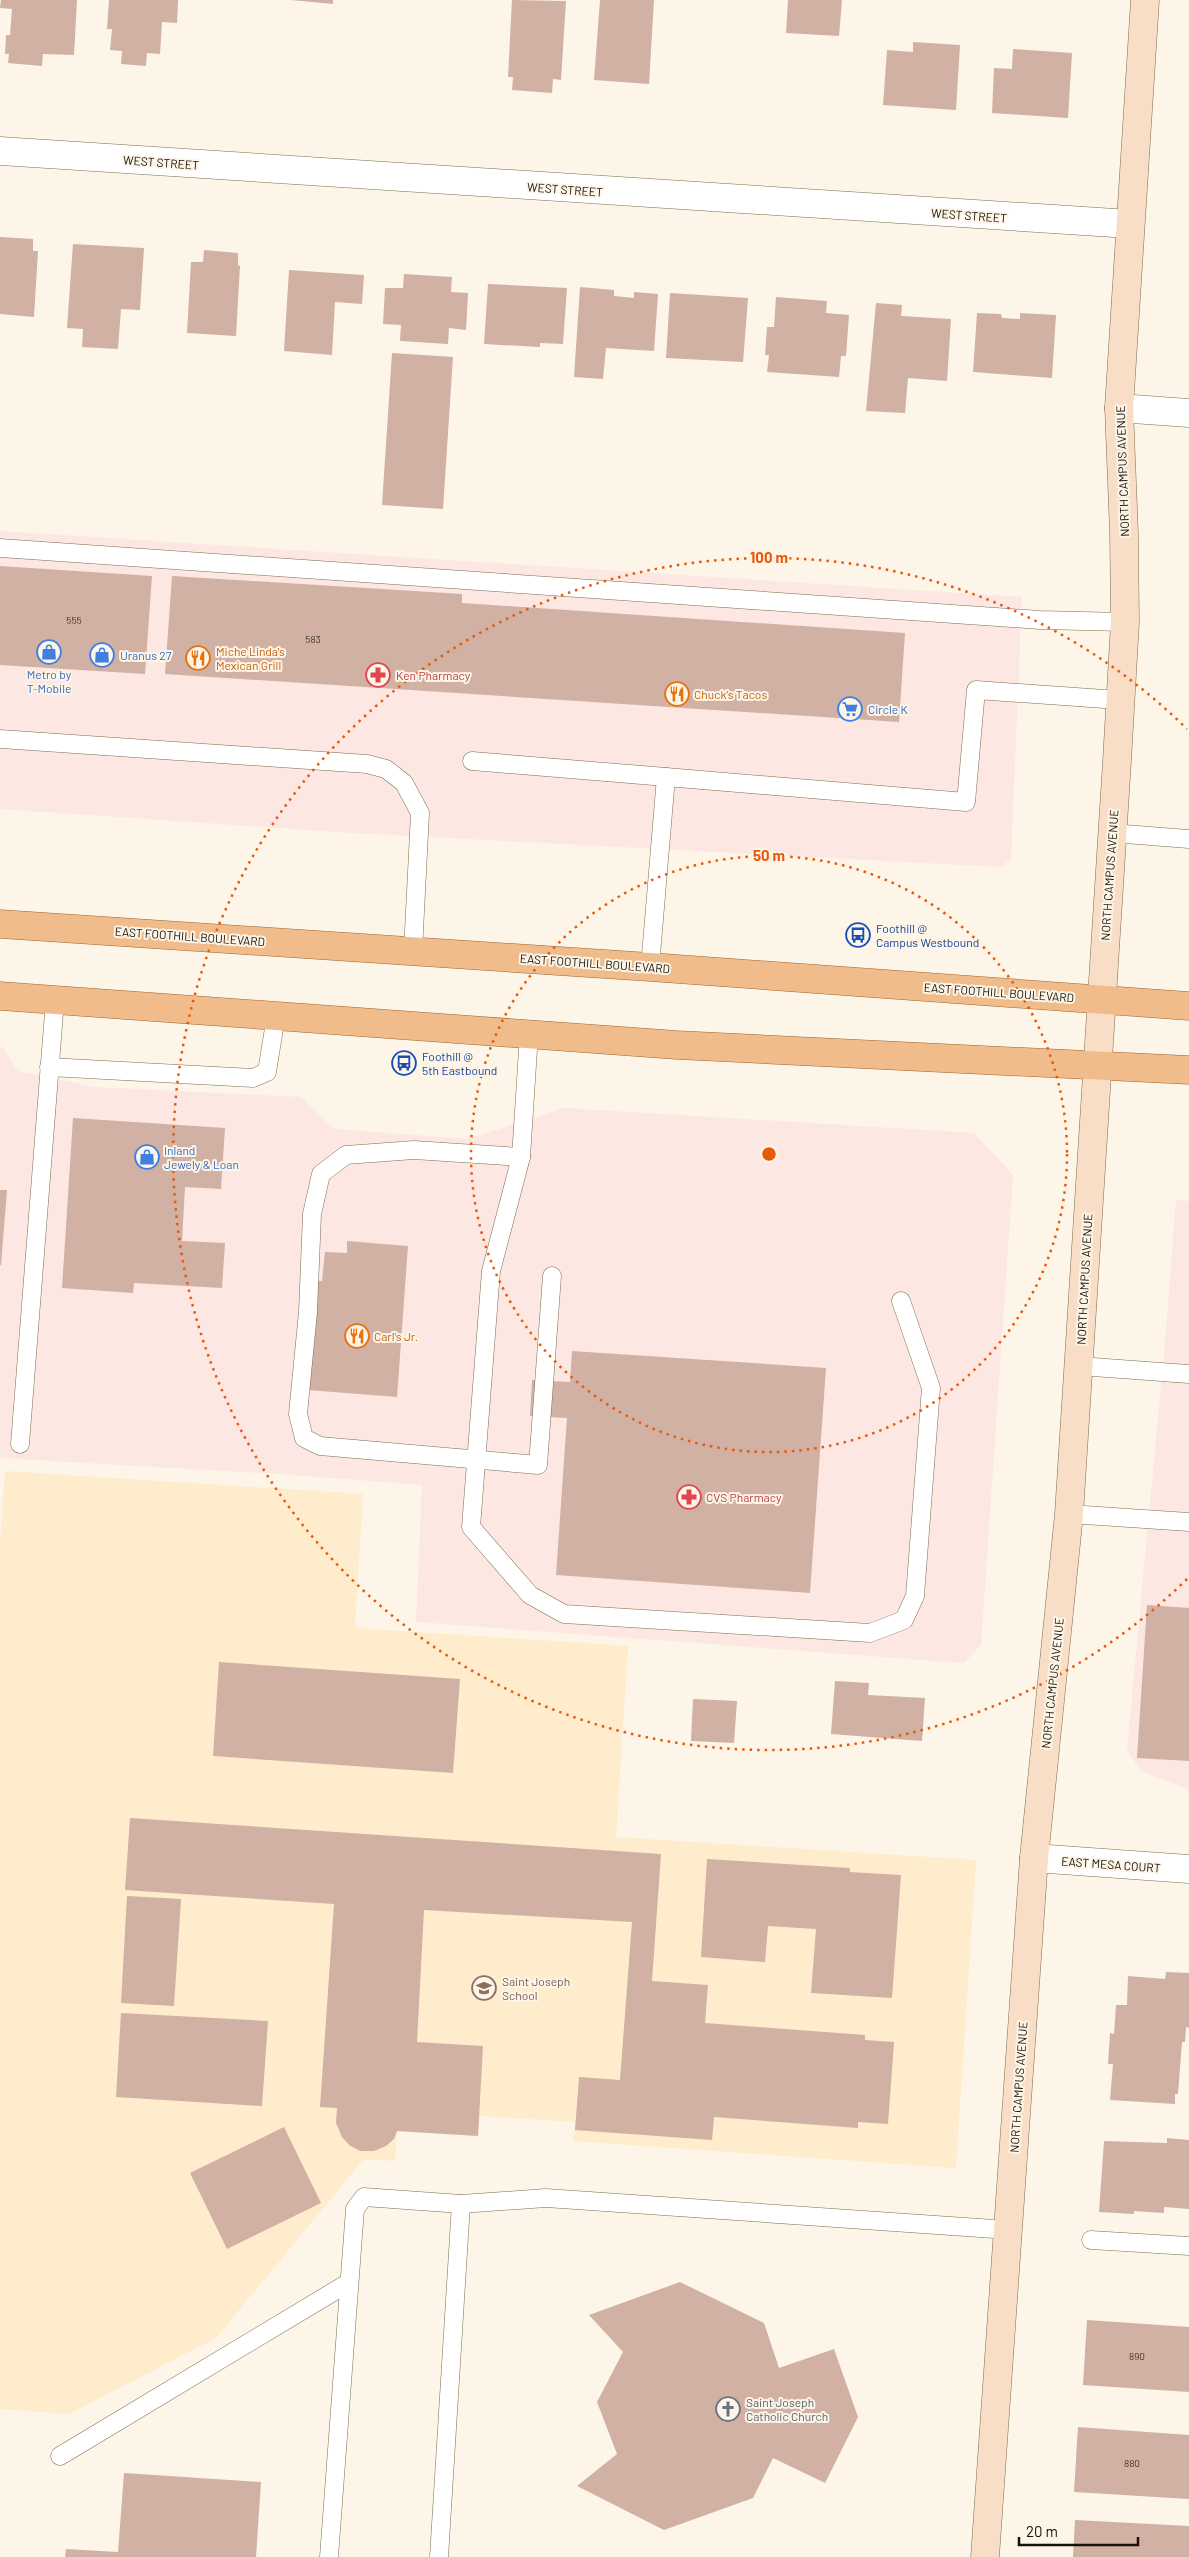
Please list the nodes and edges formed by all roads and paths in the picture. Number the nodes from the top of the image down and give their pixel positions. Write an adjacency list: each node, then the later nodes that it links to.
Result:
1 (1145, 0): 3 (street, NORTH CAMPUS AVENUE)
2 (0, 151): 3 (street, WEST STREET)
3 (1130, 224): 4 (street, NORTH CAMPUS AVENUE)
4 (1119, 408): 5 (street); 7 (street, NORTH CAMPUS AVENUE)
5 (1189, 413)
6 (0, 548): 7 (lane)
7 (1125, 622): 8 (street, NORTH CAMPUS AVENUE)
8 (1119, 700): 11 (lane); 12 (street, NORTH CAMPUS AVENUE)
9 (0, 739): 15 (lane)
10 (472, 761): 11 (lane)
11 (666, 777): 16 (lane)
12 (1112, 833): 13 (lane); 18 (street, NORTH CAMPUS AVENUE)
13 (1189, 839)
14 (0, 924): 15 (main road, EAST FOOTHILL BOULEVARD)
15 (413, 951): 16 (main road, EAST FOOTHILL BOULEVARD)
16 (650, 966): 18 (main road, EAST FOOTHILL BOULEVARD)
17 (0, 996): 19 (main road)
18 (1102, 998): 20 (main road, EAST FOOTHILL BOULEVARD); 23 (street, NORTH CAMPUS AVENUE)
19 (55, 1000): 21 (main road); 24 (lane)
20 (1189, 1006)
21 (276, 1016): 22 (main road); 24 (lane)
22 (529, 1034): 23 (main road); 26 (lane)
23 (1096, 1065): 25 (main road); 29 (street, NORTH CAMPUS AVENUE)
24 (49, 1067): 31 (lane)
25 (1189, 1070)
26 (521, 1157): 32 (lane); 32 (lane)
27 (552, 1276): 32 (lane)
28 (901, 1301): 32 (lane)
29 (1079, 1366): 30 (lane); 33 (street, NORTH CAMPUS AVENUE)
30 (1189, 1374)
31 (20, 1444)
32 (476, 1460)
33 (1069, 1514): 34 (lane); 35 (street, NORTH CAMPUS AVENUE)
34 (1189, 1522)
35 (1034, 1858): 36 (street, EAST MESA COURT); 38 (street, NORTH CAMPUS AVENUE)
36 (1189, 1869)
37 (461, 2204): 38 (lane); 41 (lane); 44 (lane)
38 (1009, 2230): 45 (street, NORTH CAMPUS AVENUE)
39 (1091, 2240): 40 (lane)
40 (1189, 2246)
41 (348, 2283): 42 (lane); 43 (lane)
42 (60, 2456)
43 (329, 2557)
44 (439, 2557)
45 (985, 2557)

